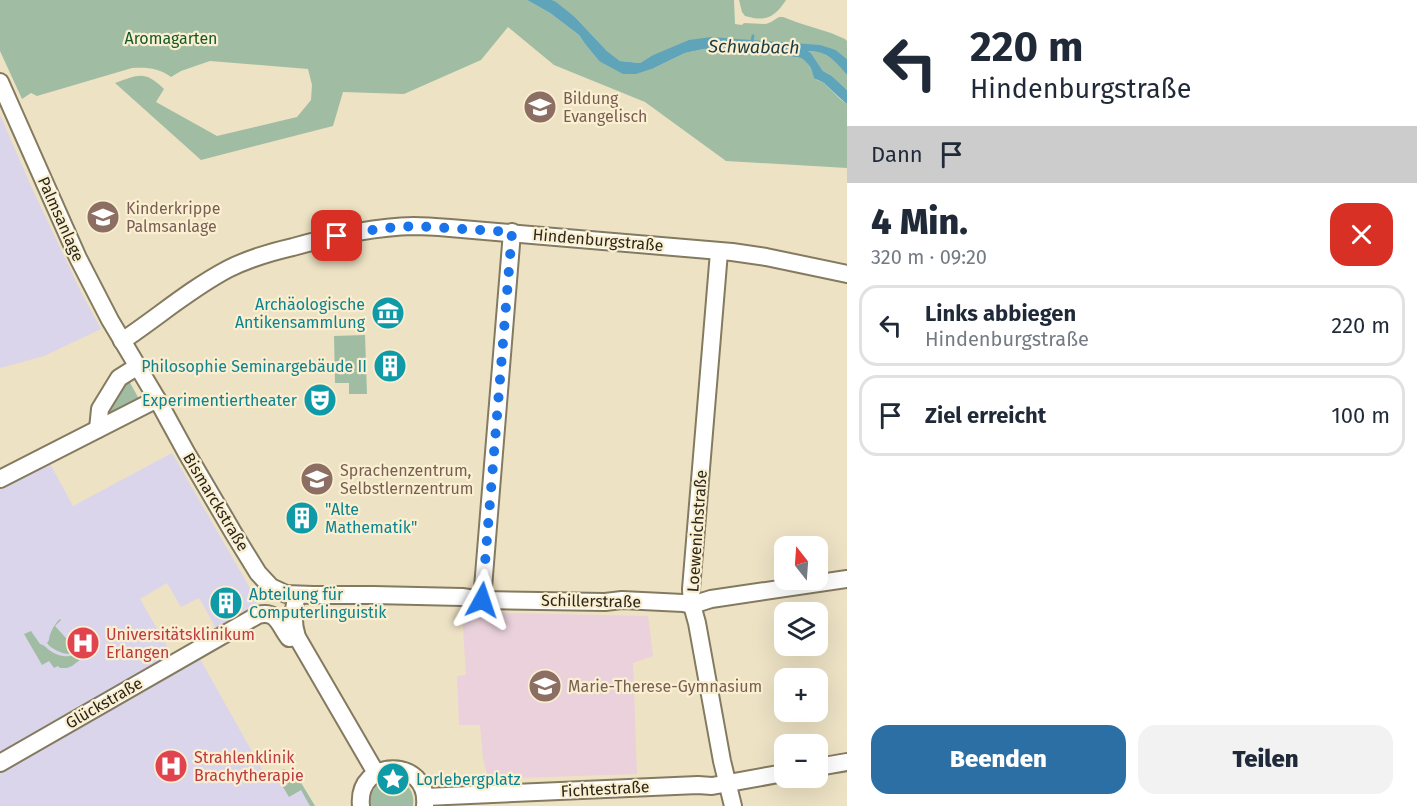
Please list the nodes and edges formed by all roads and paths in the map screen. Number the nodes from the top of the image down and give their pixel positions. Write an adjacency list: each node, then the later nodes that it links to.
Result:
1 (0, 82): 5 (street, Palmsanlage)
2 (512, 232): 3 (street, Hindenburgstraße); 5 (street, Hindenburgstraße); 11 (street)
3 (719, 252): 4 (street, Hindenburgstraße); 12 (street, Loewenichstraße)
4 (847, 274)
5 (130, 353): 6 (street, Bismarckstraße); 7 (street, Hindenburgstraße)
6 (157, 399): 7 (street); 10 (street, Bismarckstraße)
7 (98, 429): 8 (street)
8 (0, 479)
9 (847, 579): 12 (street, Schillerstraße)
10 (297, 595): 11 (street, Schillerstraße); 13 (street)
11 (482, 600): 12 (street, Schillerstraße)
12 (692, 604): 19 (street, Loewenichstraße)
13 (297, 637): 15 (street, Glückstraße); 17 (street)
14 (847, 762): 16 (street)
15 (0, 763)
16 (828, 765)
17 (376, 773): 20 (street); 21 (street)
18 (774, 775): 19 (street, Fichtestraße)
19 (727, 783): 20 (street, Fichtestraße); 22 (street, Loewenichstraße)
20 (425, 801)
21 (361, 806)
22 (733, 806)

